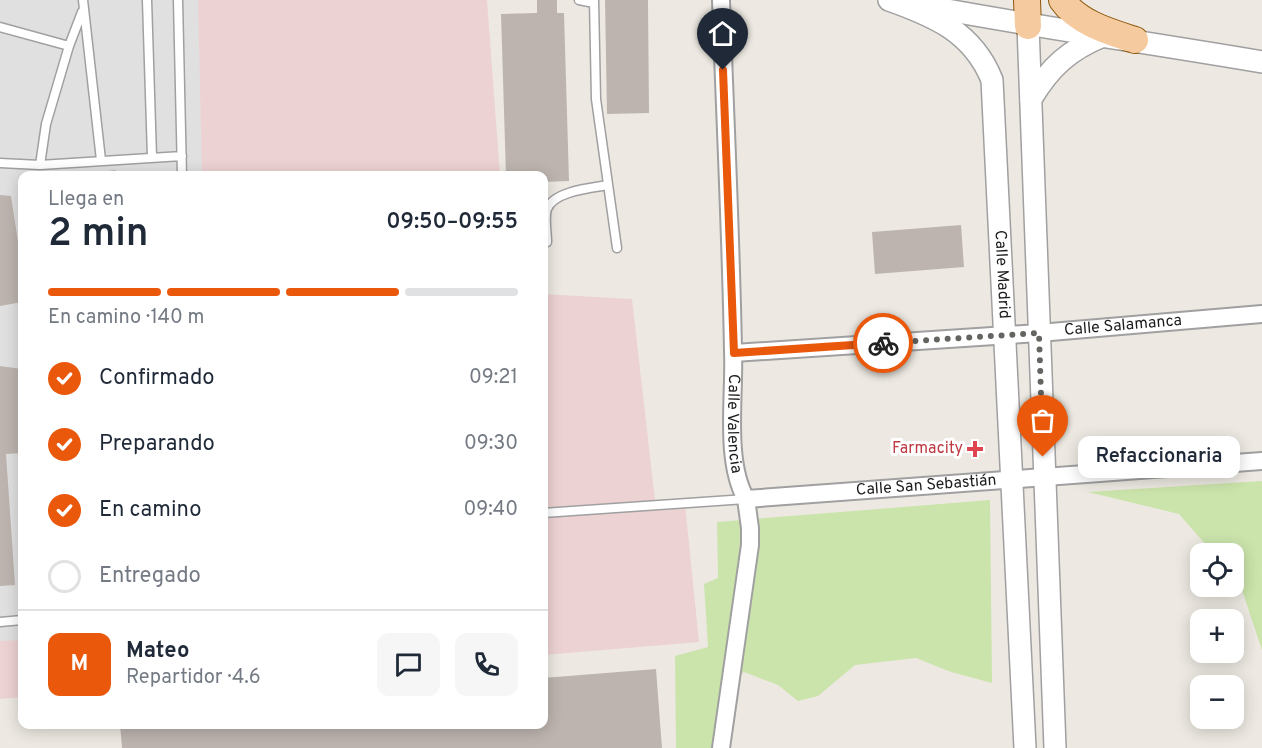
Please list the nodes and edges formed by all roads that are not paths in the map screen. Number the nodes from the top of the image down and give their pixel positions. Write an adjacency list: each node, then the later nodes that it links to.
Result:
1 (147, 0): 18 (lane)
2 (178, 0): 17 (lane)
3 (579, 0): 8 (lane)
4 (721, 0): 29 (street, Calle Valencia)
5 (890, 0): 10 (street); 28 (street, Calle Madrid)
6 (1027, 0): 10 (main road)
7 (1062, 0): 13 (main road)
8 (594, 1): 23 (lane)
9 (83, 4): 14 (lane); 19 (lane)
10 (1028, 26): 12 (street); 16 (street, Calle Madrid)
11 (0, 27): 14 (lane)
12 (1104, 35): 13 (street); 16 (street)
13 (1135, 40): 15 (street)
14 (69, 46): 21 (lane)
15 (1262, 62)
16 (1031, 99): 27 (street, Calle Madrid)
17 (182, 156): 18 (lane); 22 (lane)
18 (152, 157): 19 (lane)
19 (101, 160): 21 (lane)
20 (0, 163): 21 (lane)
21 (40, 165)
22 (182, 171)
23 (608, 185): 24 (lane); 25 (lane)
24 (548, 210)
25 (617, 248)
26 (1262, 314): 27 (street, Calle Salamanca)
27 (1039, 333): 28 (street, Calle Salamanca); 31 (street, Calle Madrid)
28 (1006, 335): 29 (street, Calle Salamanca); 32 (street, Calle Madrid)
29 (734, 353): 33 (street, Calle Valencia)
30 (1262, 461): 31 (street, Calle San Sebastián)
31 (1044, 477): 32 (street, Calle San Sebastián); 39 (street, Calle Madrid)
32 (1012, 480): 33 (street, Calle San Sebastián); 38 (street, Calle Madrid)
33 (743, 493): 34 (lane); 37 (street, Calle Valencia)
34 (548, 512)
35 (18, 620): 36 (lane)
36 (0, 622)
37 (721, 748)
38 (1025, 748)
39 (1055, 748)

